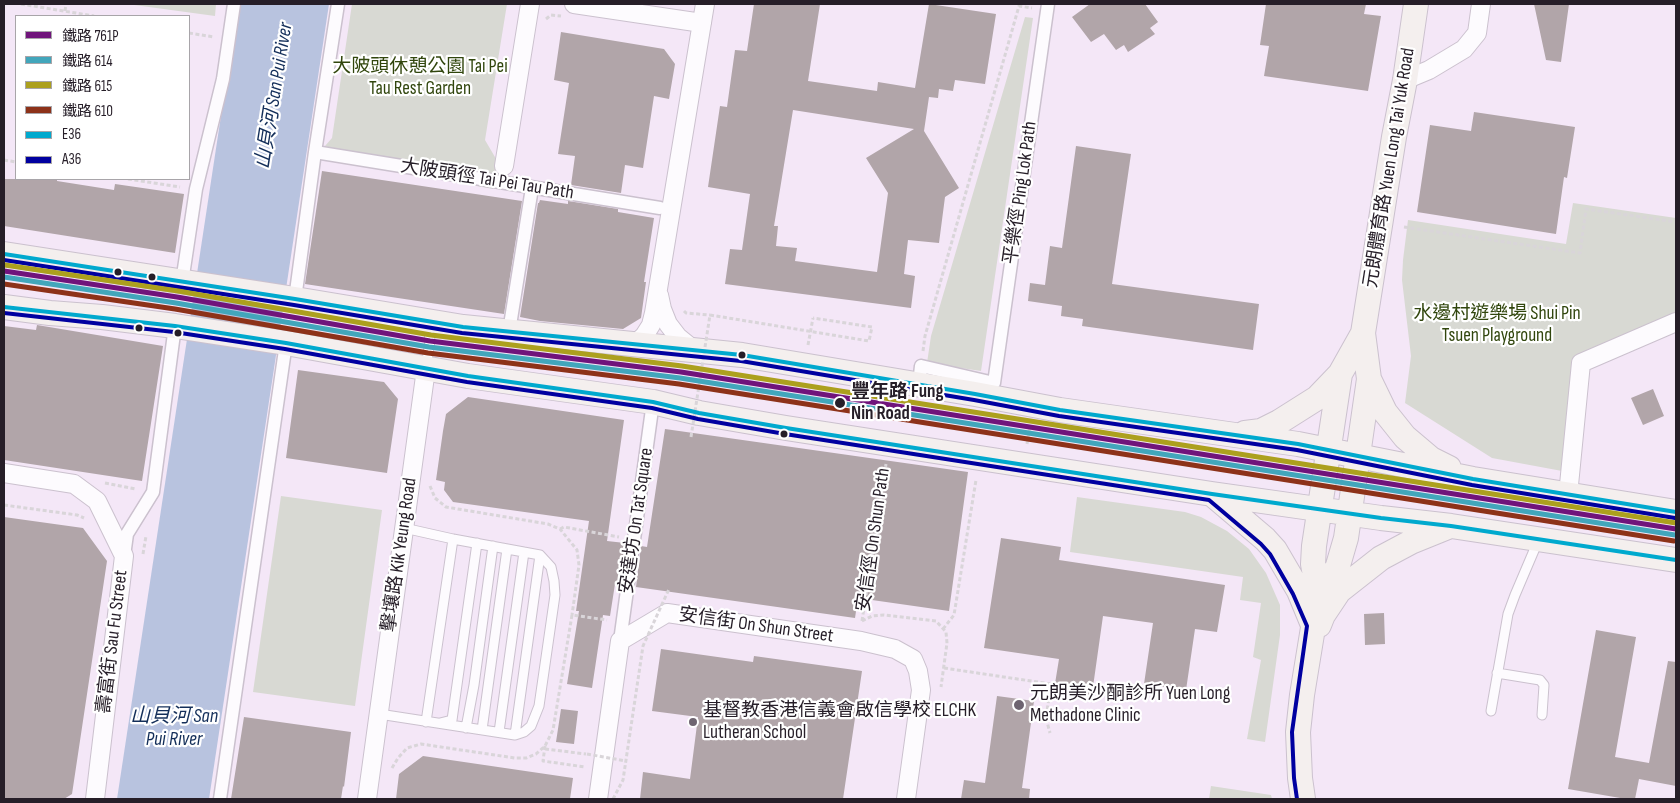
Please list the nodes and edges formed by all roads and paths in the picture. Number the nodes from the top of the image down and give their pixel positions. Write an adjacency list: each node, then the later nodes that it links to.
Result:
1 (21, 4): 10 (path)
2 (66, 4): 10 (path)
3 (234, 4): 16 (street)
4 (338, 4): 18 (street)
5 (530, 4): 19 (street)
6 (705, 4): 14 (street)
7 (1416, 4): 17 (main road, 元朗體育路 Yuen Long Tai Yuk Road)
8 (1481, 4): 17 (street)
9 (1047, 7): 45 (path); 45 (street, 平樂徑 Ping Lok Path)
10 (66, 11): 12 (path)
11 (572, 11): 13 (path); 14 (street)
12 (88, 15)
13 (543, 22)
14 (702, 23): 28 (street)
15 (190, 33): 16 (path)
16 (230, 40): 22 (street)
17 (1405, 80): 38 (main road, 元朗體育路 Yuen Long Tai Yuk Road)
18 (315, 152): 21 (street, 大陂頭徑 Tai Pei Tau Path); 29 (street)
19 (504, 166)
20 (135, 180): 22 (path)
21 (532, 188): 23 (street, 大陂頭徑 Tai Pei Tau Path); 34 (street)
22 (196, 189): 27 (street)
23 (660, 208)
24 (1676, 222): 25 (path)
25 (1404, 227)
26 (4, 254): 27 (main road)
27 (185, 282): 29 (main road)
28 (658, 290): 39 (street); 41 (street)
29 (292, 298): 33 (main road)
30 (4, 307): 36 (main road)
31 (682, 308): 32 (path)
32 (710, 315): 42 (path, bridge); 50 (path, bridge)
33 (412, 318): 41 (main road); 43 (lane, 擊壤路 Kik Yeung Road)
34 (511, 319)
35 (1676, 322): 60 (street)
36 (175, 326): 40 (main road); 77 (street)
37 (715, 332): 39 (path)
38 (1363, 332): 44 (main road, 元朗體育路 Yuen Long Tai Yuk Road); 46 (main road, 元朗體育路 Yuen Long Tai Yuk Road)
39 (700, 340): 41 (main road); 45 (main road)
40 (284, 342): 43 (main road); 116 (street)
41 (635, 344)
42 (798, 344)
43 (426, 369): 47 (main road); 66 (street, 擊壤路 Kik Yeung Road)
44 (1340, 374): 49 (main road); 51 (main road, 元朗體育路 Yuen Long Tai Yuk Road)
45 (920, 375): 49 (main road)
46 (1369, 379): 52 (main road, 元朗體育路 Yuen Long Tai Yuk Road); 56 (main road)
47 (653, 402): 54 (main road); 70 (street, 安達坊 On Tat Square)
48 (1030, 421): 54 (path)
49 (1226, 435): 51 (main road)
50 (691, 437)
51 (1329, 450): 52 (main road); 62 (main road, 元朗體育路 Yuen Long Tai Yuk Road)
52 (1358, 456): 56 (main road); 64 (main road, 元朗體育路 Yuen Long Tai Yuk Road)
53 (886, 458): 84 (path, 安信徑 On Shun Path)
54 (1007, 462): 59 (main road)
55 (4, 473): 77 (street, 壽富街 Sau Fu Street)
56 (1473, 479): 60 (main road)
57 (976, 480): 88 (path)
58 (429, 485): 68 (path)
59 (1212, 494): 62 (main road); 87 (main road)
60 (1568, 495): 63 (main road)
61 (4, 505): 65 (path)
62 (1320, 508): 64 (main road); 79 (main road, 元朗體育路 Yuen Long Tai Yuk Road)
63 (1676, 512)
64 (1349, 513): 67 (main road); 79 (main road, 元朗體育路 Yuen Long Tai Yuk Road)
65 (90, 521)
66 (403, 526): 69 (lane); 96 (street, 擊壤路 Kik Yeung Road)
67 (1451, 526): 71 (main road); 91 (main road)
68 (560, 530): 70 (path); 83 (path)
69 (452, 539): 72 (lane); 98 (lane)
70 (634, 540): 85 (street, 安達坊 On Tat Square)
71 (1539, 540): 78 (main road); 93 (lane)
72 (477, 544): 73 (lane); 99 (lane)
73 (492, 546): 74 (lane); 100 (lane)
74 (508, 549): 75 (lane); 101 (lane)
75 (524, 552): 76 (lane); 102 (lane)
76 (540, 555): 104 (lane); 104 (lane)
77 (124, 556): 115 (street, 壽富街 Sau Fu Street)
78 (1676, 560)
79 (1320, 585): 87 (main road)
80 (669, 589): 110 (path, bridge)
81 (669, 600): 82 (path)
82 (653, 605)
83 (572, 615): 85 (path); 106 (path)
84 (862, 621): 86 (path); 88 (path)
85 (622, 622): 90 (street, 安達坊 On Tat Square)
86 (856, 624)
87 (1313, 625): 91 (main road)
88 (943, 629): 92 (path)
89 (653, 633): 105 (path)
90 (620, 641): 118 (street); 120 (street, 安信街 On Shun Street)
91 (1309, 650): 121 (main road)
92 (944, 668): 94 (path); 103 (path)
93 (1497, 673): 95 (lane); 97 (lane)
94 (940, 696)
95 (1492, 711)
96 (379, 714): 98 (lane); 117 (street, 擊壤路 Kik Yeung Road)
97 (1542, 715)
98 (426, 722): 99 (lane)
99 (437, 724): 100 (lane)
100 (466, 728): 101 (lane)
101 (482, 730): 102 (lane)
102 (499, 732): 104 (lane)
103 (1050, 733)
104 (516, 734)
105 (623, 743)
106 (545, 747): 110 (path, bridge); 112 (path); 113 (path)
107 (594, 750): 109 (path)
108 (622, 753): 111 (path)
109 (592, 759)
110 (626, 761): 119 (path, bridge)
111 (620, 762)
112 (591, 768)
113 (390, 771)
114 (618, 781): 119 (path)
115 (95, 799)
116 (220, 799)
117 (366, 799)
118 (598, 799)
119 (614, 799)
120 (906, 799)
121 (1303, 799)

